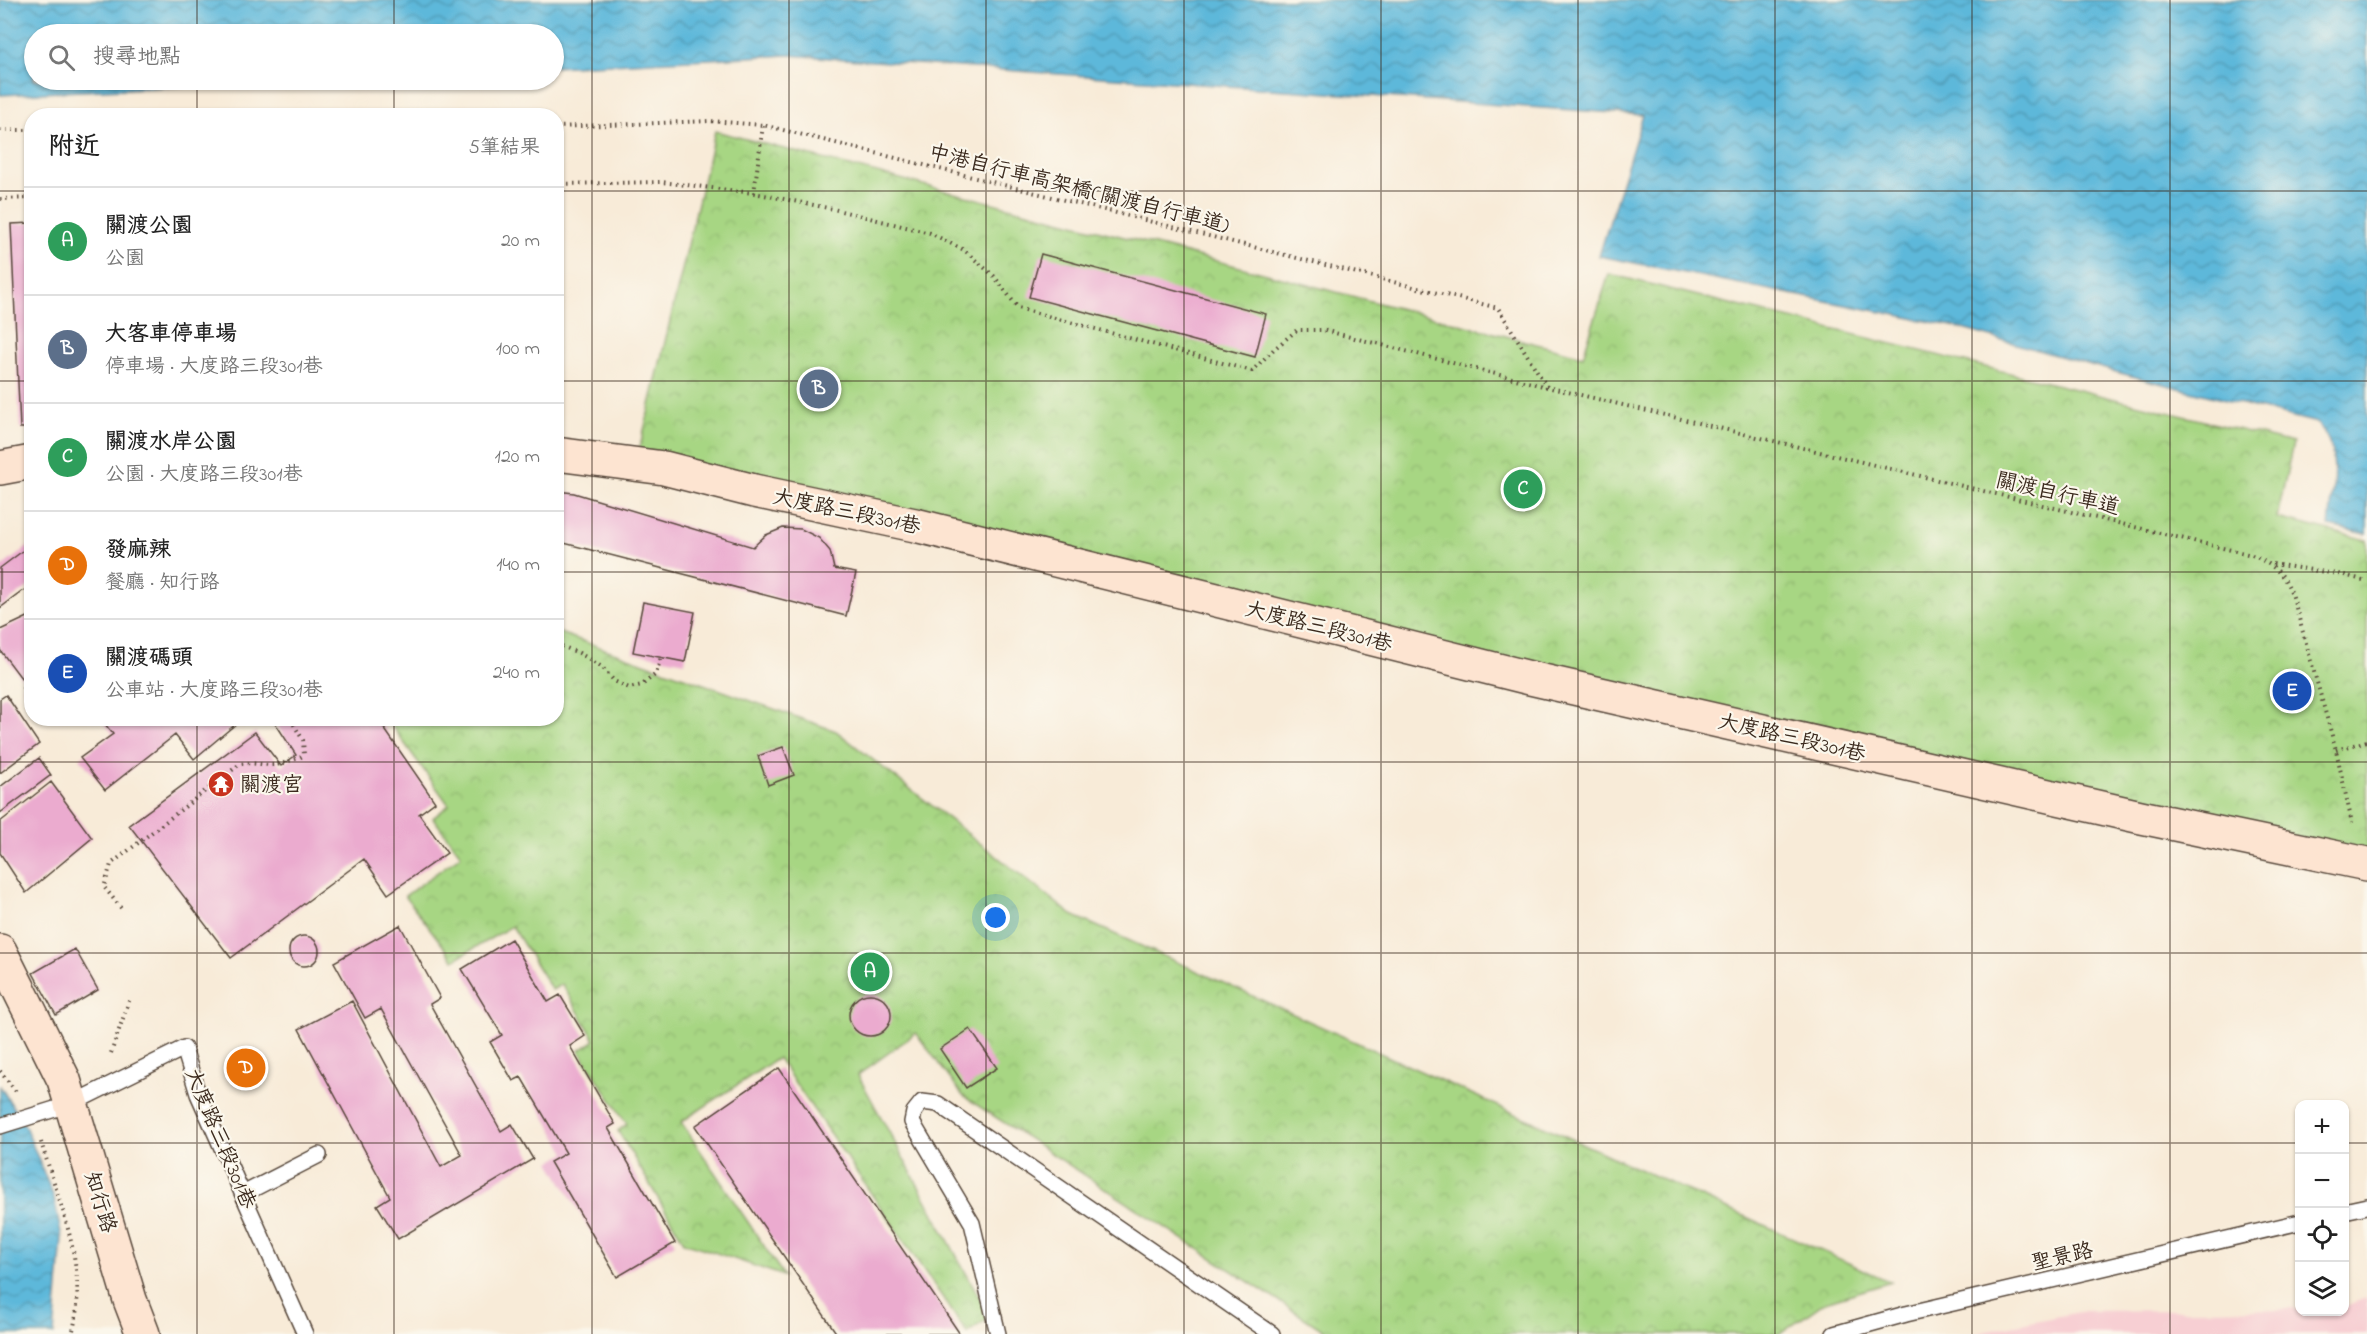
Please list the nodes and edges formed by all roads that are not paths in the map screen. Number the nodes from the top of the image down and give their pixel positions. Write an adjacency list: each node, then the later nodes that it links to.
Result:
1 (564, 455): 4 (street, 大度路三段301巷)
2 (24, 464): 3 (street)
3 (0, 468)
4 (2367, 864)
5 (0, 951): 6 (street)
6 (71, 1104): 7 (lane); 9 (lane, 大度路三段301巷); 13 (street, 知行路)
7 (0, 1126)
8 (319, 1155): 9 (lane)
9 (243, 1194): 16 (lane, 大度路三段301巷)
10 (2367, 1206): 11 (lane)
11 (2349, 1210)
12 (2295, 1223): 19 (lane, 聖景路)
13 (130, 1300): 14 (street); 15 (street, 知行路)
14 (120, 1334)
15 (143, 1334)
16 (305, 1334)
17 (998, 1334): 18 (lane)
18 (1272, 1334)
19 (1834, 1334)

